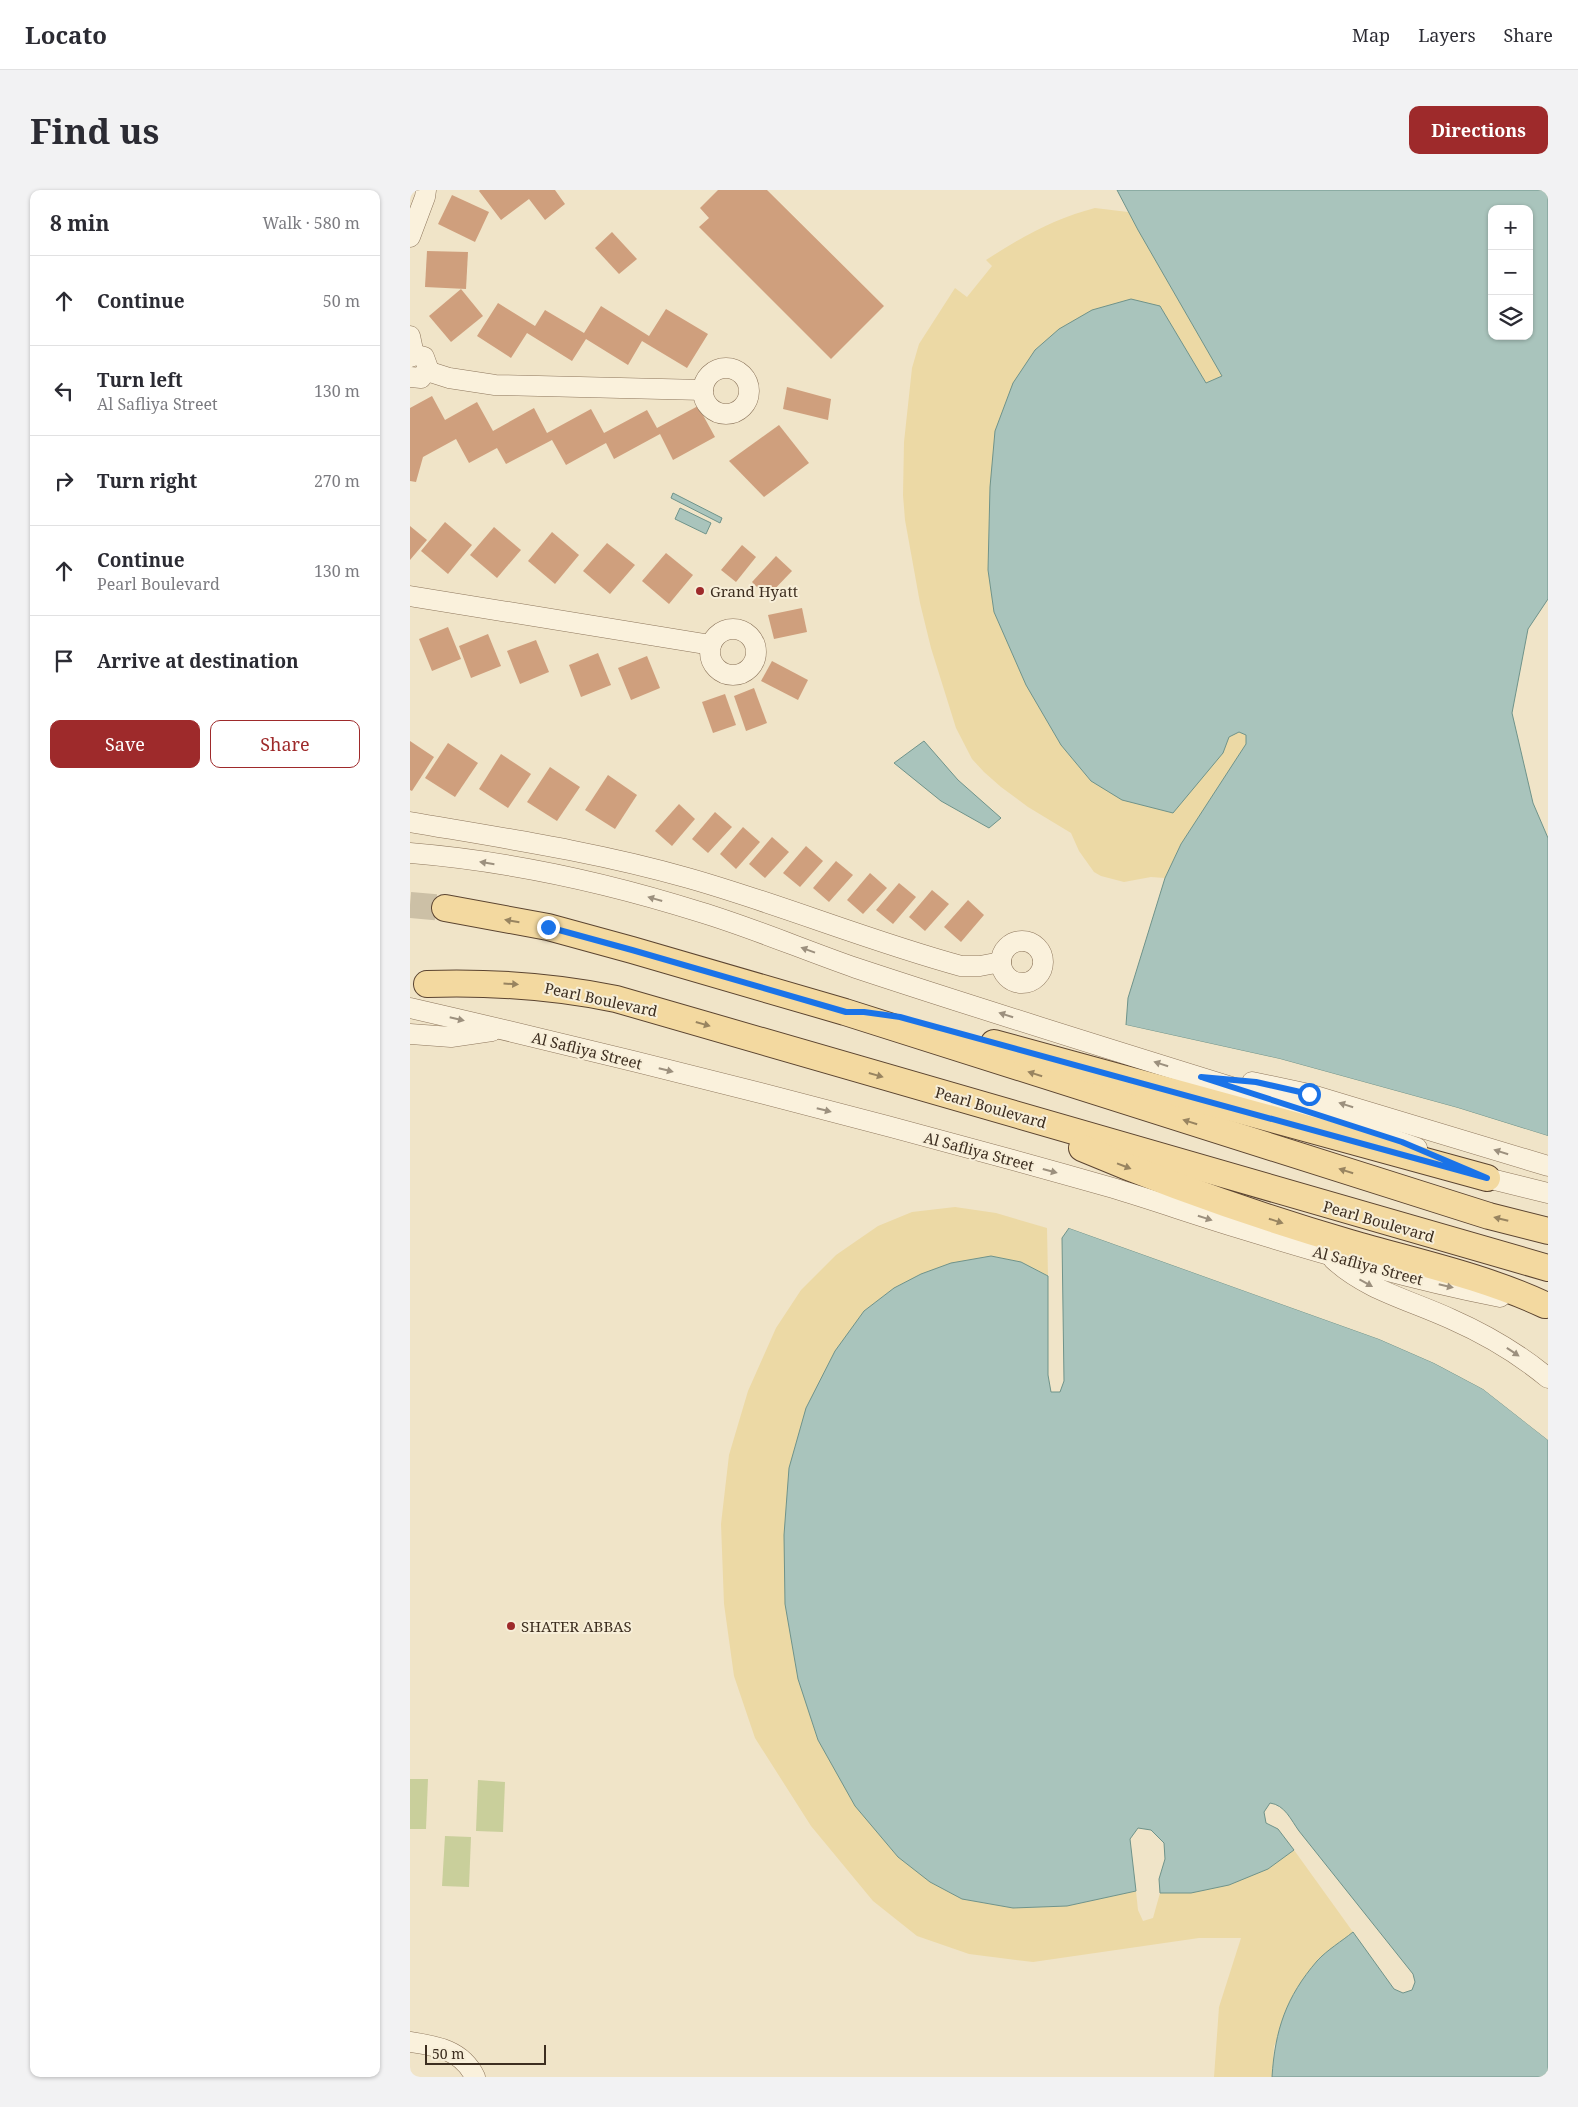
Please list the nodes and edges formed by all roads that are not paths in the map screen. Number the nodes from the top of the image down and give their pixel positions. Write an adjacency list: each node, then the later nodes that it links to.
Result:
1 (426, 190): 2 (street)
2 (410, 237)
3 (411, 349): 4 (street)
4 (419, 374): 5 (street)
5 (703, 390)
6 (410, 596): 7 (street)
7 (711, 645)
8 (410, 822): 11 (street)
9 (410, 853): 17 (street, one-way to 9)
10 (445, 908): 14 (main road, one-way to 10)
11 (1001, 962)
12 (427, 984): 18 (main road, Pearl Boulevard, one-way to 18)
13 (410, 1008): 15 (street, Al Safliya Street, one-way to 15)
14 (846, 1012): 20 (main road); 22 (main road, one-way to 14)
15 (505, 1030): 16 (street); 23 (street, Al Safliya Street, one-way to 23)
16 (410, 1034)
17 (1201, 1077): 19 (street, one-way to 17); 20 (street)
18 (918, 1087): 24 (main road, Pearl Boulevard); 25 (main road, one-way to 25)
19 (1548, 1166)
20 (1487, 1178): 21 (street)
21 (1548, 1193)
22 (1548, 1231)
23 (1328, 1254): 25 (street, Al Safliya Street, one-way to 25); 26 (street, one-way to 26)
24 (1548, 1268)
25 (1546, 1305)
26 (1548, 1378)
27 (410, 2042): 28 (street)
28 (474, 2077)

